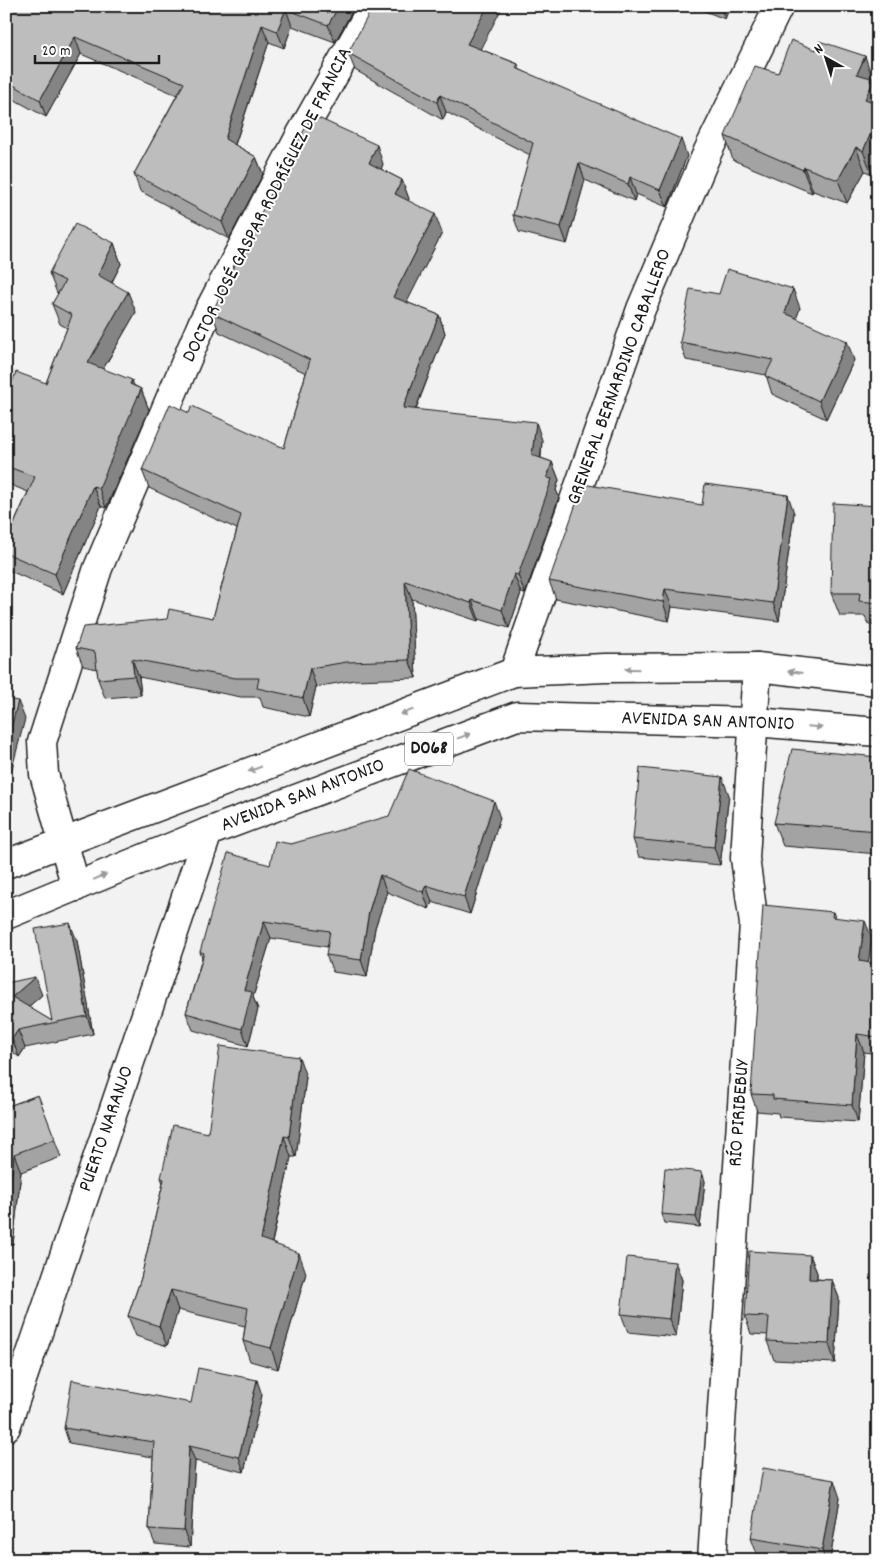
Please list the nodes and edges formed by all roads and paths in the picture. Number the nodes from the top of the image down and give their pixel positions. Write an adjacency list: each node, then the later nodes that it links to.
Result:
1 (373, 6): 9 (street, DOCTOR JOSÉ GASPAR RODRÍGUEZ DE FRANCIA)
2 (779, 6): 4 (street, GRENERAL BERNARDINO CABALLERO)
3 (758, 667): 4 (street, AVENIDA SAN ANTONIO / D068, one-way to 4); 5 (street, AVENIDA SAN ANTONIO / D068, one-way to 3); 6 (street, RÍO PIRIBEBUY)
4 (514, 672): 9 (street, AVENIDA SAN ANTONIO / D068, one-way to 9)
5 (878, 681)
6 (755, 722): 7 (street, AVENIDA SAN ANTONIO / D068, one-way to 7); 8 (street, AVENIDA SAN ANTONIO / D068, one-way to 6); 14 (street, RÍO PIRIBEBUY)
7 (878, 732)
8 (208, 832): 11 (street, AVENIDA SAN ANTONIO / D068, one-way to 8); 13 (street, PUERTO NARANJO)
9 (63, 841): 10 (street, AVENIDA SAN ANTONIO / D068); 11 (street, DOCTOR JOSÉ GASPAR RODRÍGUEZ DE FRANCIA)
10 (6, 864)
11 (76, 888): 12 (street, AVENIDA SAN ANTONIO / D068)
12 (6, 915)
13 (6, 1427)
14 (712, 1560)

